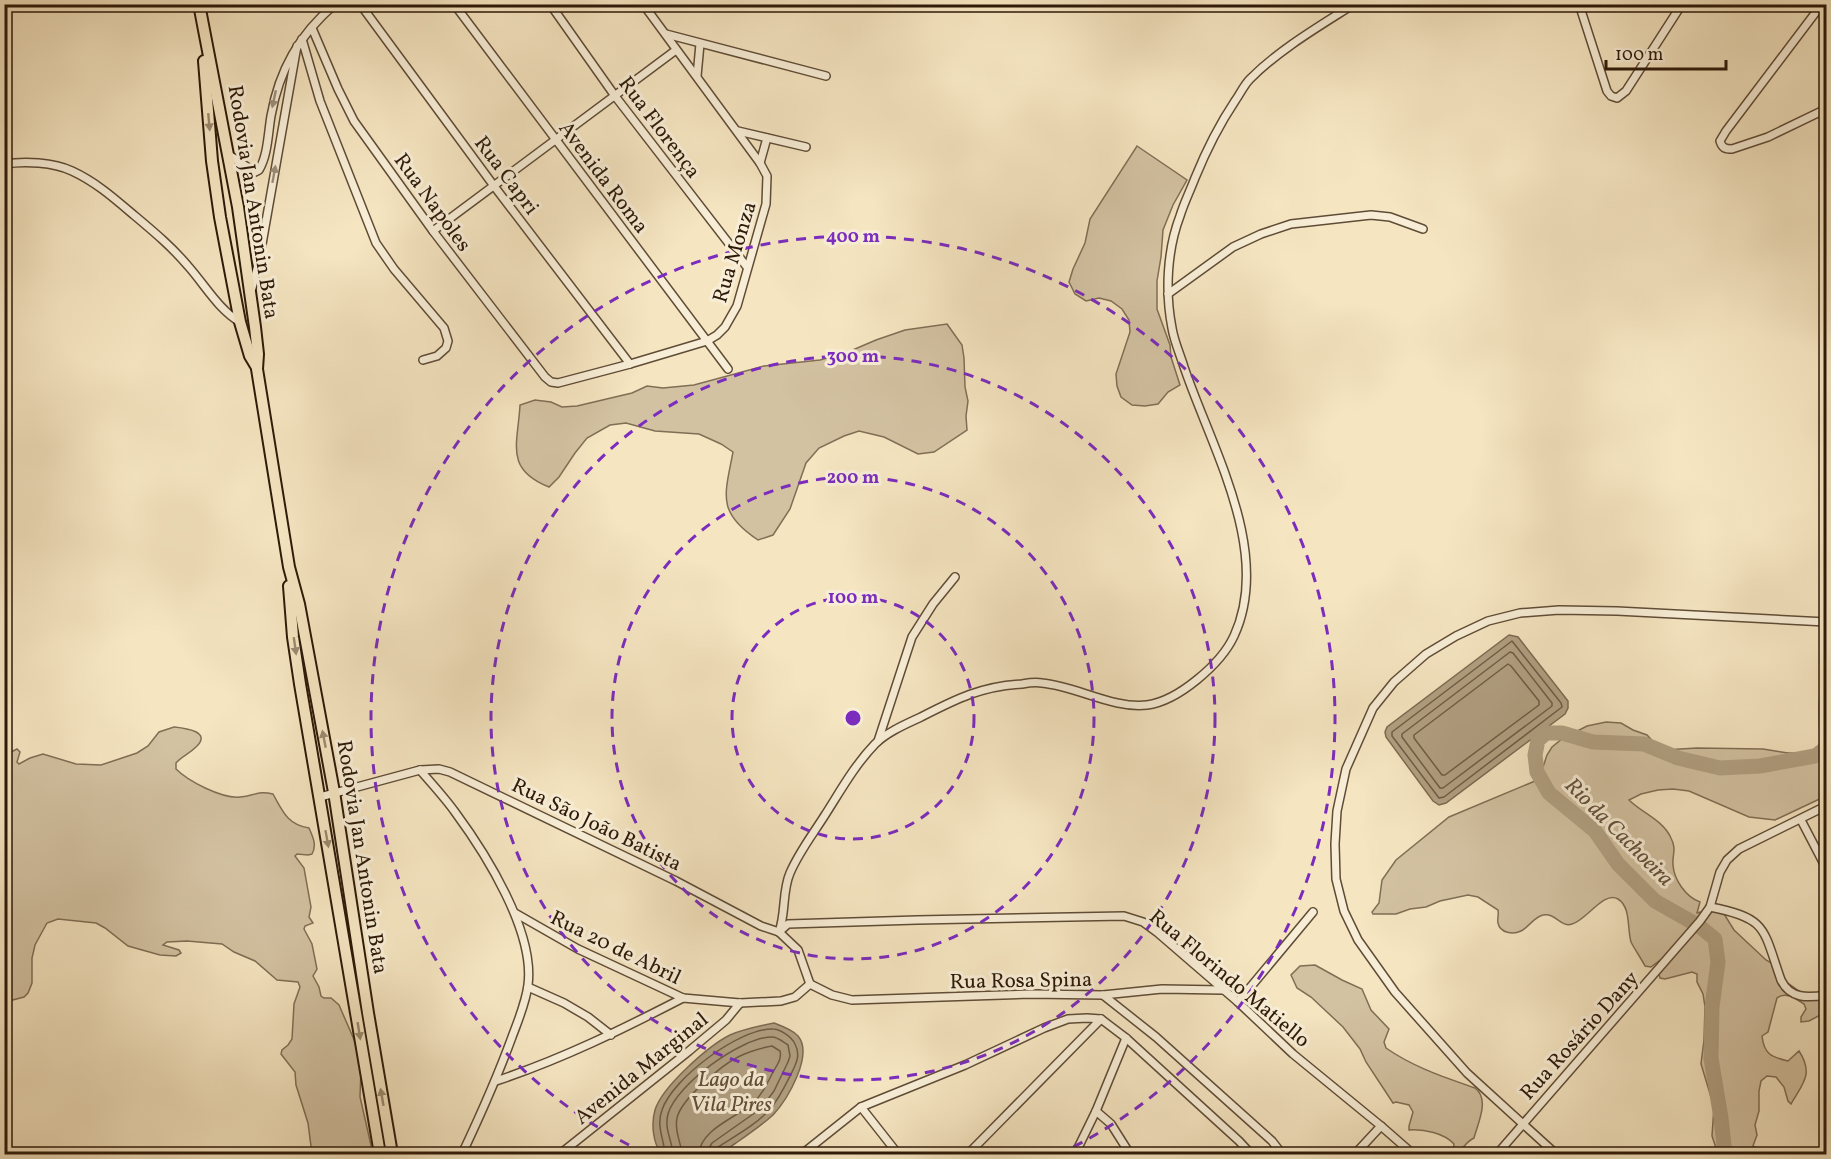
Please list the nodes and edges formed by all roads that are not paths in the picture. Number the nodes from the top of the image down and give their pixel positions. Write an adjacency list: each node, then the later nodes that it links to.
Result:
1 (199, 4): 14 (main road, Rodovia Jan Antonin Bata)
2 (334, 4): 11 (street)
3 (360, 4): 30 (street, Rua Capri)
4 (454, 4): 24 (street, Avenida Roma)
5 (550, 4): 20 (street, Rua Florença)
6 (643, 4): 12 (street, Rua Monza)
7 (1354, 4): 35 (street)
8 (1580, 4): 9 (street)
9 (1682, 4)
10 (1822, 4): 21 (street)
11 (312, 28): 13 (street); 32 (street, Rua Napoles)
12 (666, 34): 15 (street); 17 (street, Rua Monza)
13 (302, 39): 16 (street); 39 (street)
14 (205, 42): 26 (main road, Rodovia Jan Antonin Bata); 27 (main road, Rodovia Jan Antonin Bata, one-way to 27)
15 (700, 44): 18 (street); 19 (street)
16 (297, 46): 26 (street, one-way to 26); 34 (street, one-way to 16)
17 (676, 50): 19 (street, Rua Monza); 20 (street)
18 (826, 75)
19 (697, 76): 22 (street, Rua Monza)
20 (615, 96): 24 (street); 33 (street, Rua Florença)
21 (1827, 109)
22 (738, 131): 23 (street); 28 (street, Rua Monza)
23 (767, 138): 25 (street); 28 (street)
24 (556, 140): 30 (street); 38 (street, Avenida Roma)
25 (806, 147)
26 (229, 155): 27 (main road); 34 (main road, Rodovia Jan Antonin Bata)
27 (212, 161): 36 (main road, Rodovia Jan Antonin Bata)
28 (760, 163): 33 (street, Rua Monza)
29 (4, 164): 37 (street)
30 (494, 186): 32 (street); 40 (street, Rua Capri)
31 (1423, 229): 35 (street)
32 (433, 231): 43 (street, Rua Napoles)
33 (747, 267): 38 (street, Rua Monza)
34 (250, 293): 36 (main road); 41 (main road, Rodovia Jan Antonin Bata)
35 (1168, 294): 47 (street)
36 (235, 295): 37 (main road, Rodovia Jan Antonin Bata)
37 (240, 322): 41 (main road, Rodovia Jan Antonin Bata)
38 (707, 341): 40 (street, Rua Monza); 42 (street, Avenida Roma)
39 (423, 360)
40 (630, 364): 43 (street, Rua Monza)
41 (257, 369): 44 (main road, Rodovia Jan Antonin Bata)
42 (728, 369)
43 (551, 382)
44 (289, 567): 49 (main road, Rodovia Jan Antonin Bata, one-way to 44); 50 (main road, Rodovia Jan Antonin Bata, one-way to 50)
45 (955, 577): 47 (street)
46 (1827, 622): 72 (street)
47 (878, 742): 57 (street)
48 (420, 770): 49 (street, Rua São João Batista); 56 (street); 57 (street, Rua São João Batista)
49 (334, 792): 50 (street, Rua São João Batista); 76 (main road, Rodovia Jan Antonin Bata, one-way to 49)
50 (320, 797): 75 (main road, Rodovia Jan Antonin Bata, one-way to 75)
51 (1827, 806): 52 (street, Rua Rosário Dany)
52 (1801, 820): 53 (street); 54 (street, Rua Rosário Dany)
53 (1827, 868)
54 (1710, 907): 62 (street); 72 (street, Rua Rosário Dany)
55 (1313, 912): 64 (street)
56 (515, 913): 59 (street); 63 (street, Rua 20 de Abril)
57 (779, 932): 58 (street, Rua São João Batista); 60 (street, Rua Florindo Matiello)
58 (810, 984): 61 (street, Rua Rosa Spina); 65 (street, Rua 20 de Abril)
59 (528, 987): 67 (street); 69 (street)
60 (1223, 990): 61 (street); 64 (street, Rua Florindo Matiello)
61 (1103, 995): 74 (street, Rua Rosa Spina)
62 (1827, 995)
63 (683, 998): 65 (street, Rua 20 de Abril); 67 (street)
64 (1238, 1002): 73 (street, Rua Florindo Matiello)
65 (740, 1003): 78 (street, Avenida Marginal)
66 (1101, 1019): 68 (street); 70 (street); 81 (street)
67 (611, 1035): 69 (street)
68 (1126, 1038): 71 (street); 84 (street)
69 (496, 1082): 77 (street)
70 (861, 1107): 79 (street); 80 (street)
71 (1096, 1111): 82 (street); 83 (street)
72 (1523, 1123): 89 (street, Rua Rosário Dany); 90 (street)
73 (1381, 1126): 87 (street); 88 (street, Rua Florindo Matiello)
74 (1272, 1141): 85 (street, Rua Rosa Spina); 86 (street)
75 (380, 1155)
76 (392, 1155)
77 (462, 1155)
78 (560, 1155)
79 (802, 1155)
80 (898, 1155)
81 (968, 1155)
82 (1075, 1155)
83 (1130, 1155)
84 (1251, 1155)
85 (1282, 1155)
86 (1290, 1155)
87 (1355, 1155)
88 (1413, 1155)
89 (1497, 1155)
90 (1556, 1155)

